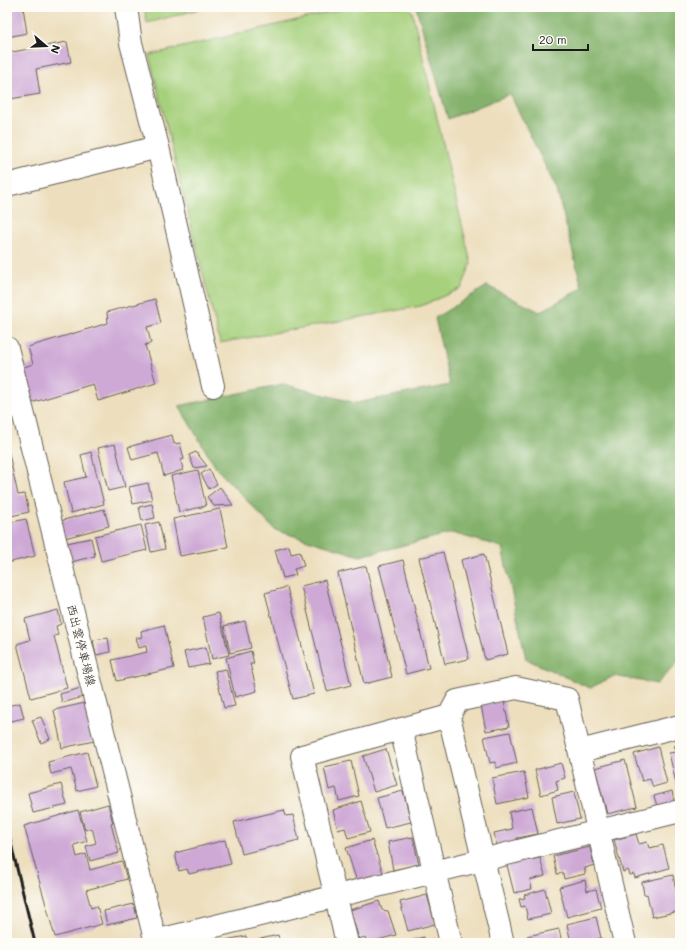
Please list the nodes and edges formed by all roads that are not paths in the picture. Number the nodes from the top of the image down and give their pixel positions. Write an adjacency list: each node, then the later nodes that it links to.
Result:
1 (126, 7): 2 (street)
2 (158, 147): 3 (street); 5 (street)
3 (7, 184)
4 (7, 348): 15 (street, 西出雲停車場線)
5 (213, 386)
6 (449, 716): 8 (street); 9 (street); 12 (street)
7 (680, 726): 9 (street)
8 (400, 729): 13 (street); 14 (street)
9 (580, 751): 11 (street)
10 (680, 811): 11 (street)
11 (599, 831): 12 (street); 19 (street)
12 (483, 860): 13 (street); 18 (street)
13 (434, 872): 14 (street); 17 (street)
14 (337, 896): 15 (street); 16 (street)
15 (155, 942)
16 (347, 943)
17 (451, 943)
18 (503, 943)
19 (625, 943)

